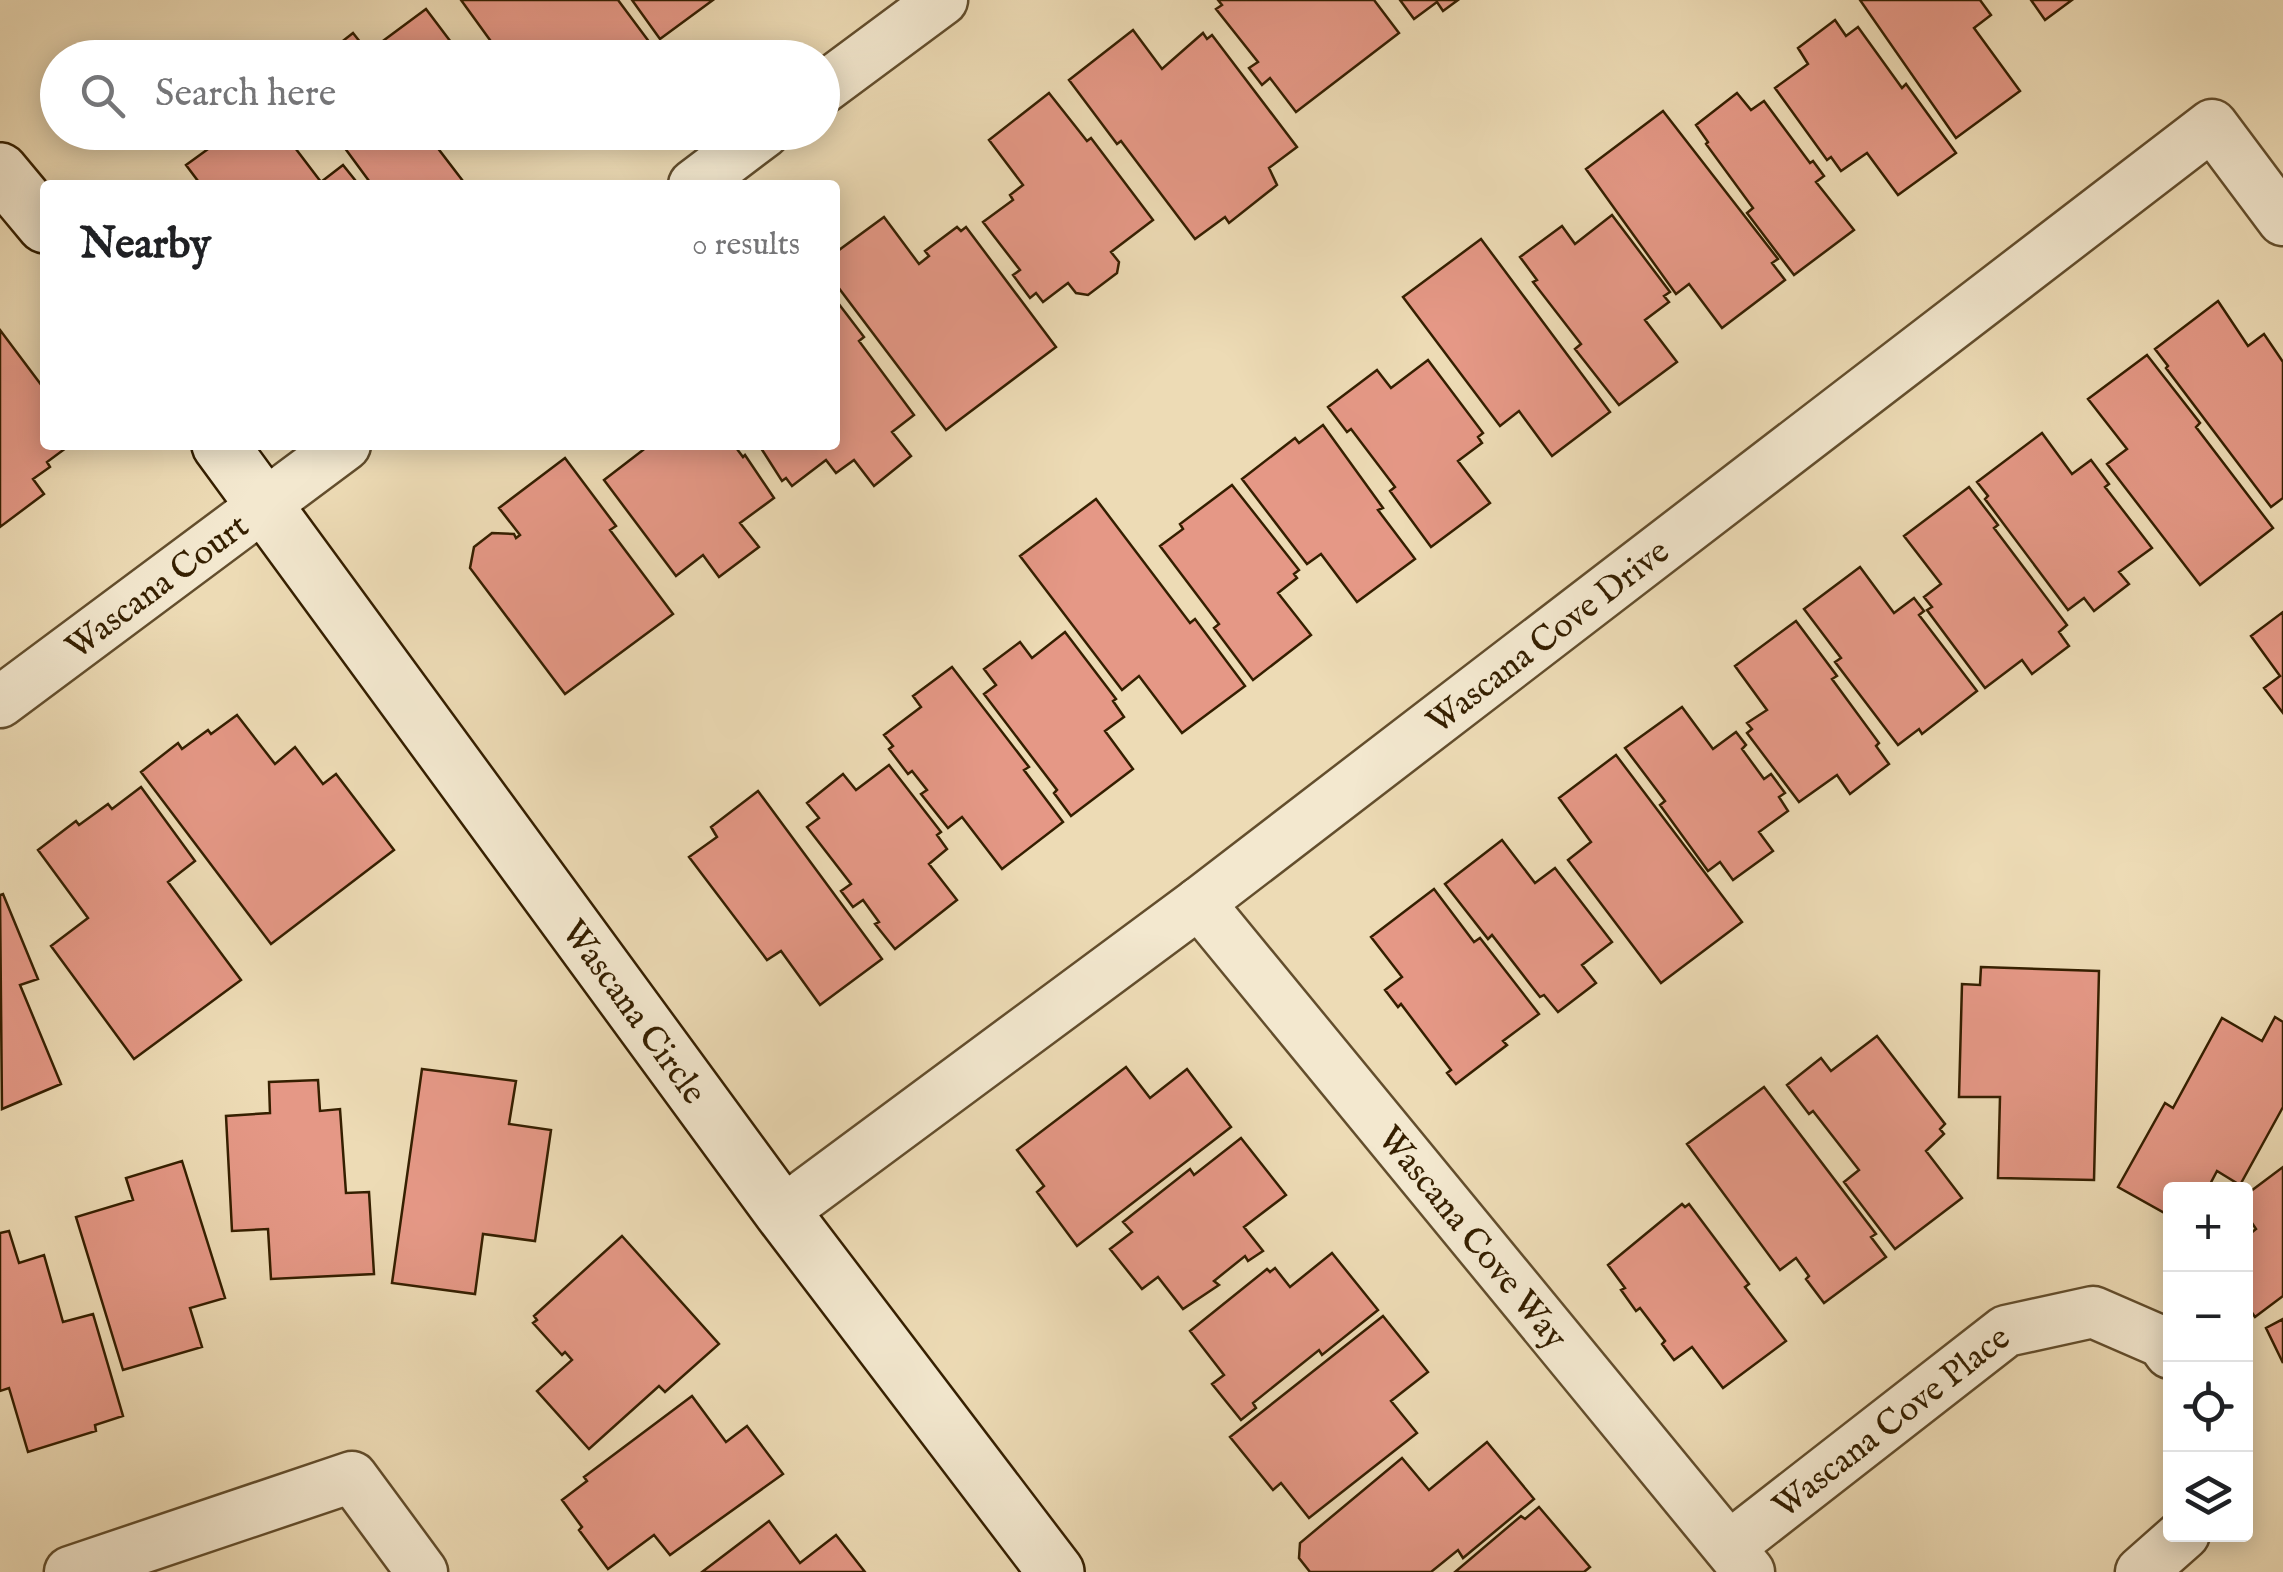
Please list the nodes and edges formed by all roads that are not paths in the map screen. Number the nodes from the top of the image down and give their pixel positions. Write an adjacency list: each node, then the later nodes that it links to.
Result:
1 (942, 0): 2 (street)
2 (840, 76)
3 (740, 150): 5 (street)
4 (0, 171): 6 (street)
5 (701, 180)
6 (40, 219)
7 (2283, 220): 12 (street, Wascana Cove Drive)
8 (224, 450): 10 (street, Wascana Circle)
9 (338, 450): 10 (street, Wascana Court)
10 (266, 504): 11 (street, Wascana Court); 13 (street, Wascana Circle)
11 (0, 702)
12 (1199, 903): 13 (street, Wascana Cove Drive); 16 (street, Wascana Cove Way)
13 (782, 1212): 19 (street, Wascana Circle)
14 (2163, 1344): 16 (street, Wascana Cove Place)
15 (2175, 1542): 20 (street)
16 (1739, 1560)
17 (70, 1572): 18 (street)
18 (422, 1572)
19 (1056, 1572)
20 (2141, 1572)

